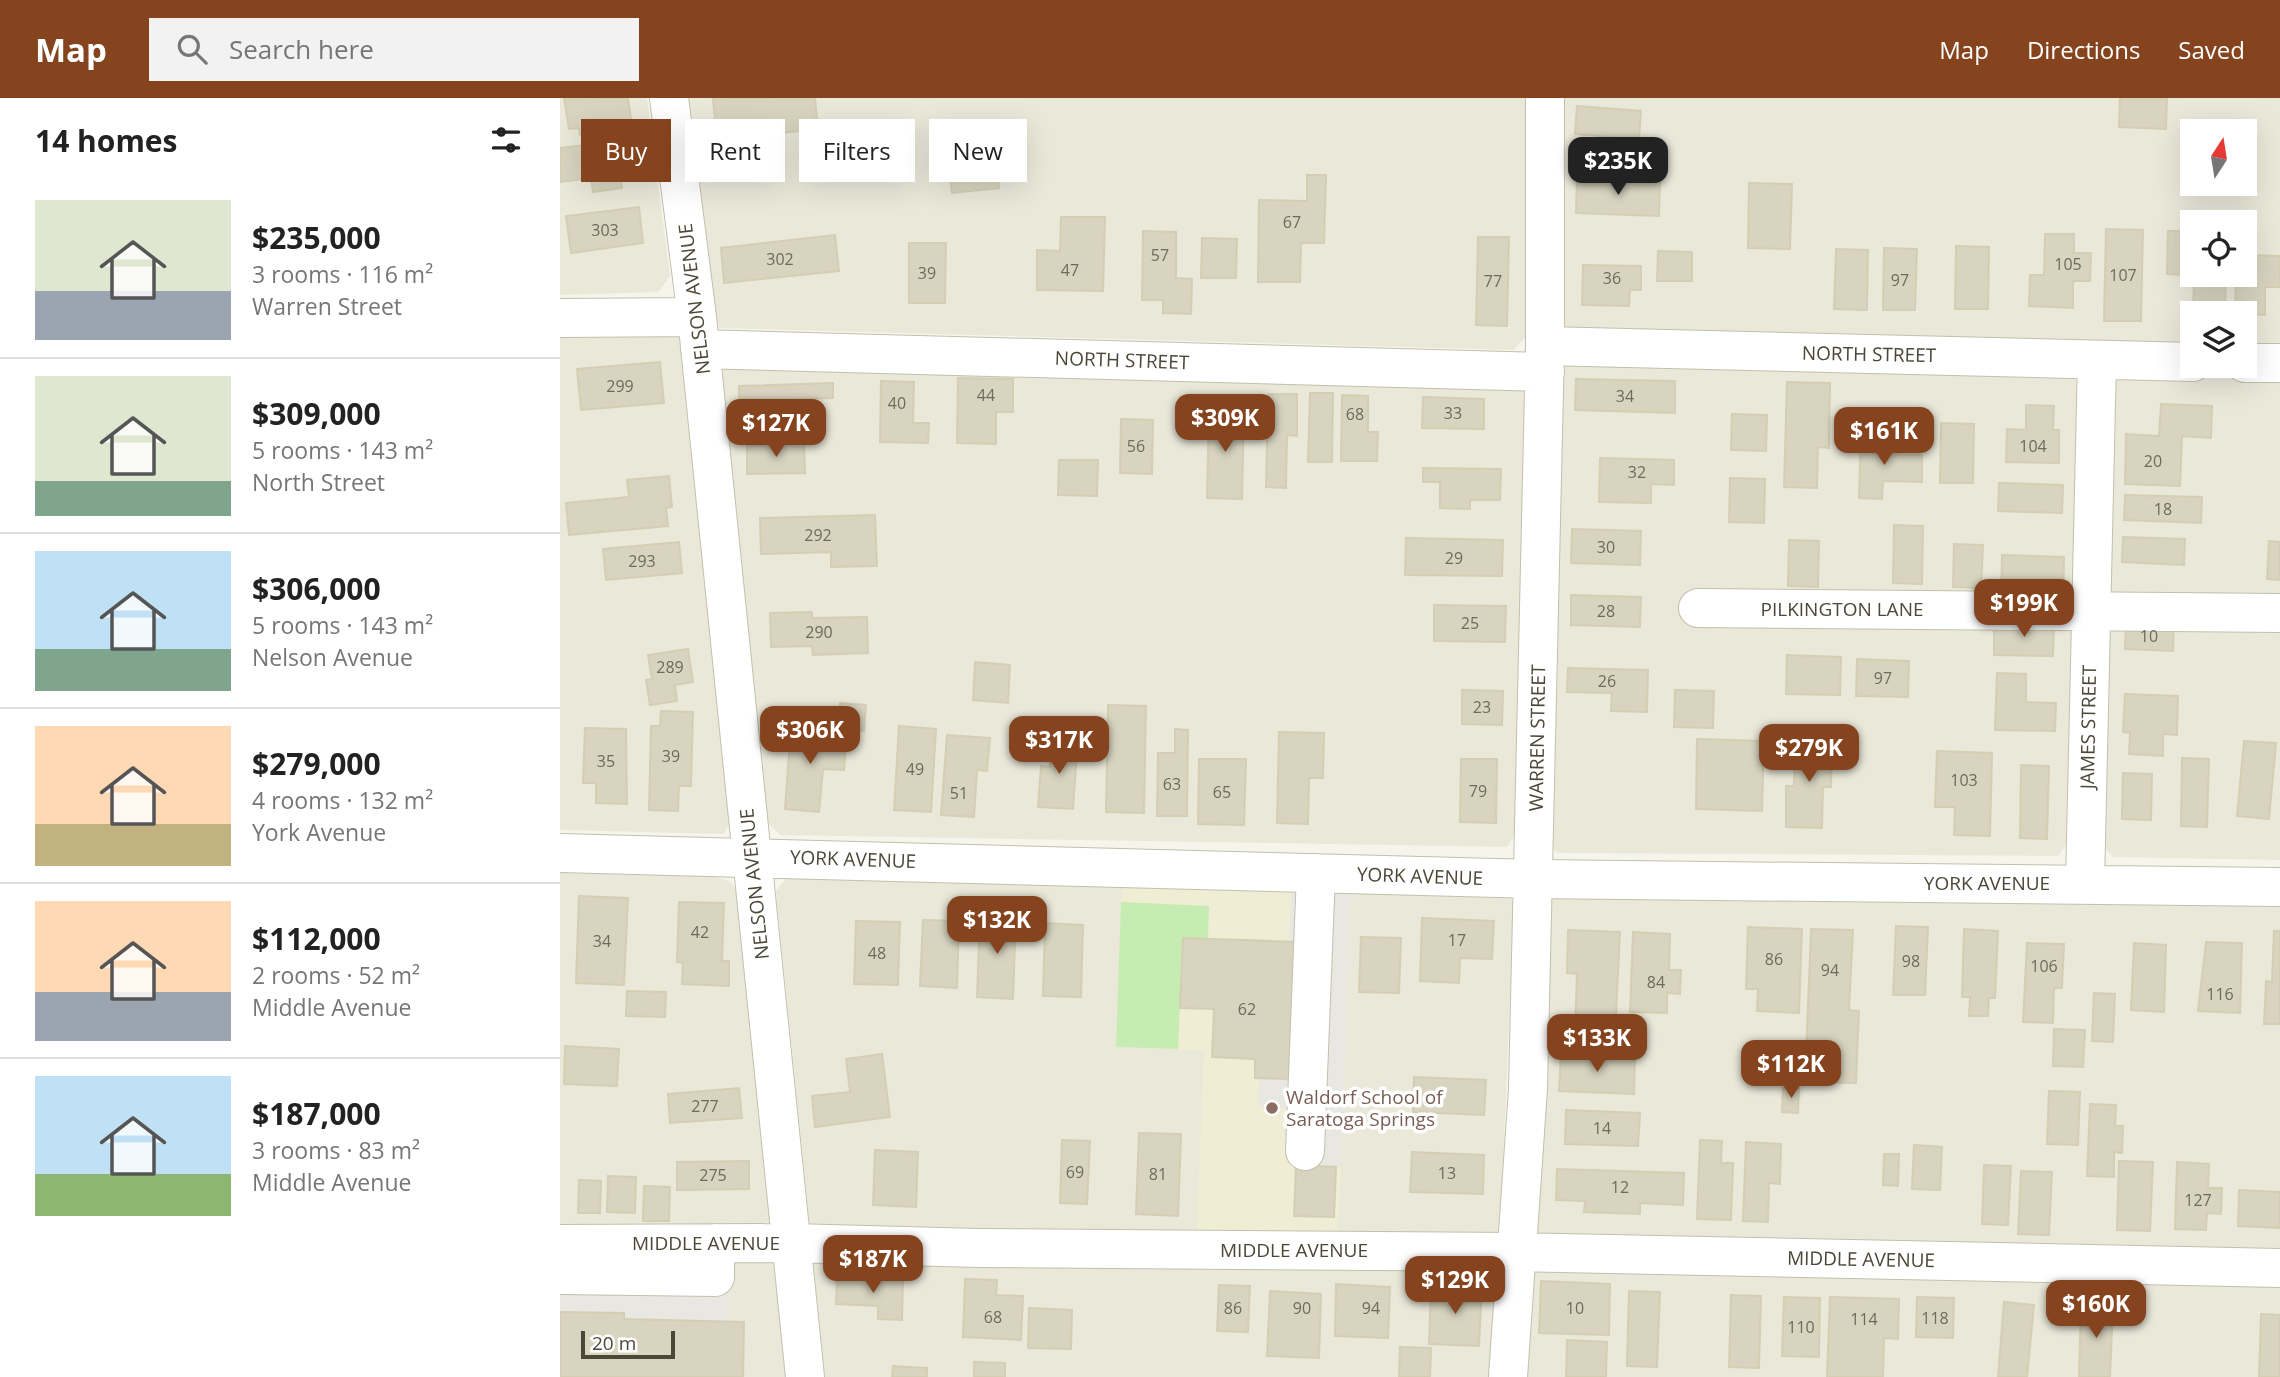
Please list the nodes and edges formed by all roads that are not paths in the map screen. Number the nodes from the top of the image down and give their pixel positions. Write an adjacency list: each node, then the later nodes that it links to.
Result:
1 (669, 98): 4 (street, NELSON AVENUE)
2 (1545, 98): 5 (street, WARREN STREET)
3 (560, 318): 4 (street, NORTH STREET)
4 (698, 333): 5 (street, NORTH STREET); 14 (street, NELSON AVENUE)
5 (1545, 359): 6 (street, NORTH STREET); 16 (street, WARREN STREET)
6 (2097, 360): 7 (street, NORTH STREET); 11 (street, JAMES STREET)
7 (2180, 362)
8 (2257, 363): 9 (street)
9 (2280, 363)
10 (1698, 608): 11 (street, PILKINGTON LANE)
11 (2090, 610): 12 (street, PILKINGTON LANE); 17 (street, JAMES STREET)
12 (2280, 613)
13 (560, 853): 14 (street, YORK AVENUE)
14 (751, 856): 15 (street, YORK AVENUE); 21 (street, NELSON AVENUE)
15 (1315, 873): 16 (street, YORK AVENUE); 19 (street)
16 (1534, 879): 17 (street, YORK AVENUE); 23 (street, WARREN STREET)
17 (2085, 883): 18 (street, YORK AVENUE)
18 (2280, 887)
19 (1305, 1151)
20 (715, 1243): 21 (street, MIDDLE AVENUE); 22 (street, MIDDLE AVENUE); 25 (street)
21 (791, 1243): 23 (street, MIDDLE AVENUE); 26 (street, NELSON AVENUE)
22 (560, 1244)
23 (1517, 1252): 24 (street, MIDDLE AVENUE); 27 (street, WARREN STREET)
24 (2280, 1268)
25 (560, 1275)
26 (806, 1377)
27 (1508, 1377)

